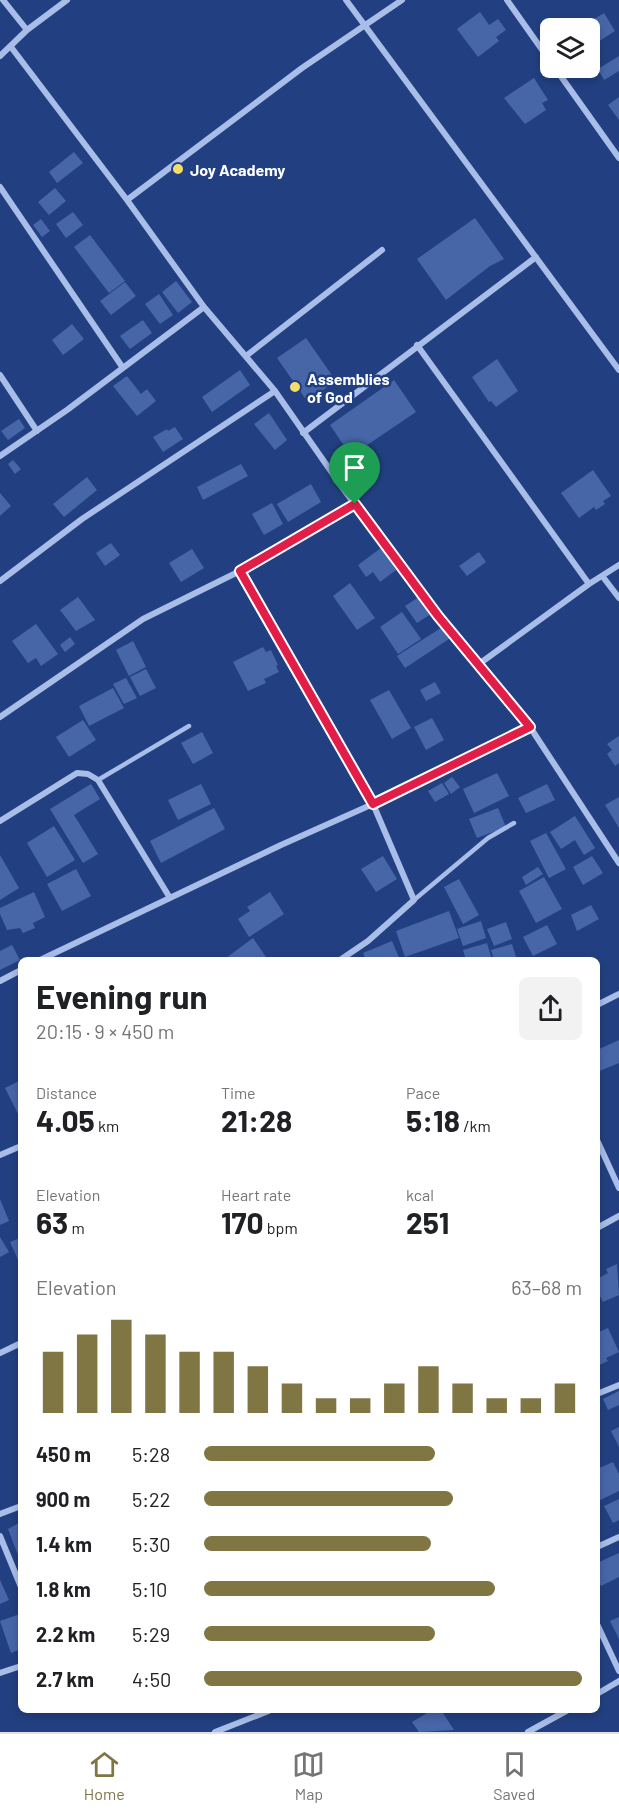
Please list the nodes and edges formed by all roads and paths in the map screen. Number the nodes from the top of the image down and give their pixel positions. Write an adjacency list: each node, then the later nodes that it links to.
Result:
1 (3, 0): 7 (street)
2 (67, 0): 7 (street)
3 (346, 0): 6 (street)
4 (402, 0): 6 (street)
5 (507, 0): 9 (street)
6 (366, 26): 14 (street); 16 (street)
7 (27, 30): 8 (street)
8 (11, 47): 10 (street); 14 (street)
9 (540, 48)
10 (0, 56)
11 (562, 78): 12 (street)
12 (619, 158)
13 (0, 187): 20 (street)
14 (128, 200): 17 (street)
15 (382, 250): 19 (street)
16 (536, 257): 18 (street); 21 (street)
17 (204, 307): 19 (street); 20 (street)
18 (417, 345): 25 (street); 32 (street)
19 (246, 356): 23 (street)
20 (123, 368): 24 (street)
21 (619, 370)
22 (0, 375): 24 (street)
23 (275, 391): 25 (street); 31 (street)
24 (37, 431): 26 (street)
25 (303, 433): 27 (street)
26 (0, 456)
27 (355, 504): 29 (street); 34 (street)
28 (619, 565): 30 (street)
29 (240, 571): 35 (street); 39 (street)
30 (603, 577): 32 (street); 33 (street)
31 (0, 581)
32 (589, 584): 34 (street)
33 (619, 598)
34 (479, 664): 37 (street)
35 (0, 717)
36 (189, 726): 38 (lane)
37 (530, 727): 39 (street); 42 (street)
38 (98, 780): 40 (street); 43 (street)
39 (373, 804): 43 (street); 44 (street)
40 (0, 821)
41 (514, 823): 44 (lane)
42 (619, 863)
43 (170, 898): 45 (street)
44 (414, 900): 46 (street)
45 (46, 957)
46 (344, 957)
47 (18, 972): 48 (street)
48 (0, 981)
49 (619, 994): 50 (street)
50 (600, 1004)
51 (18, 1147): 53 (street)
52 (600, 1147): 54 (street)
53 (0, 1155)
54 (619, 1188)
55 (619, 1216): 56 (street)
56 (600, 1226)
57 (18, 1344): 58 (street)
58 (0, 1353)
59 (619, 1385): 60 (street)
60 (600, 1393)
61 (18, 1507): 62 (street)
62 (0, 1514)
63 (0, 1536): 66 (street)
64 (619, 1537): 65 (street)
65 (600, 1546)
66 (18, 1580)
67 (600, 1630): 69 (street)
68 (18, 1667): 70 (street)
69 (619, 1671)
70 (0, 1673)
71 (619, 1681): 72 (street)
72 (600, 1692)
73 (263, 1713): 75 (street)
74 (563, 1713): 76 (street)
75 (215, 1732)
76 (528, 1732)

